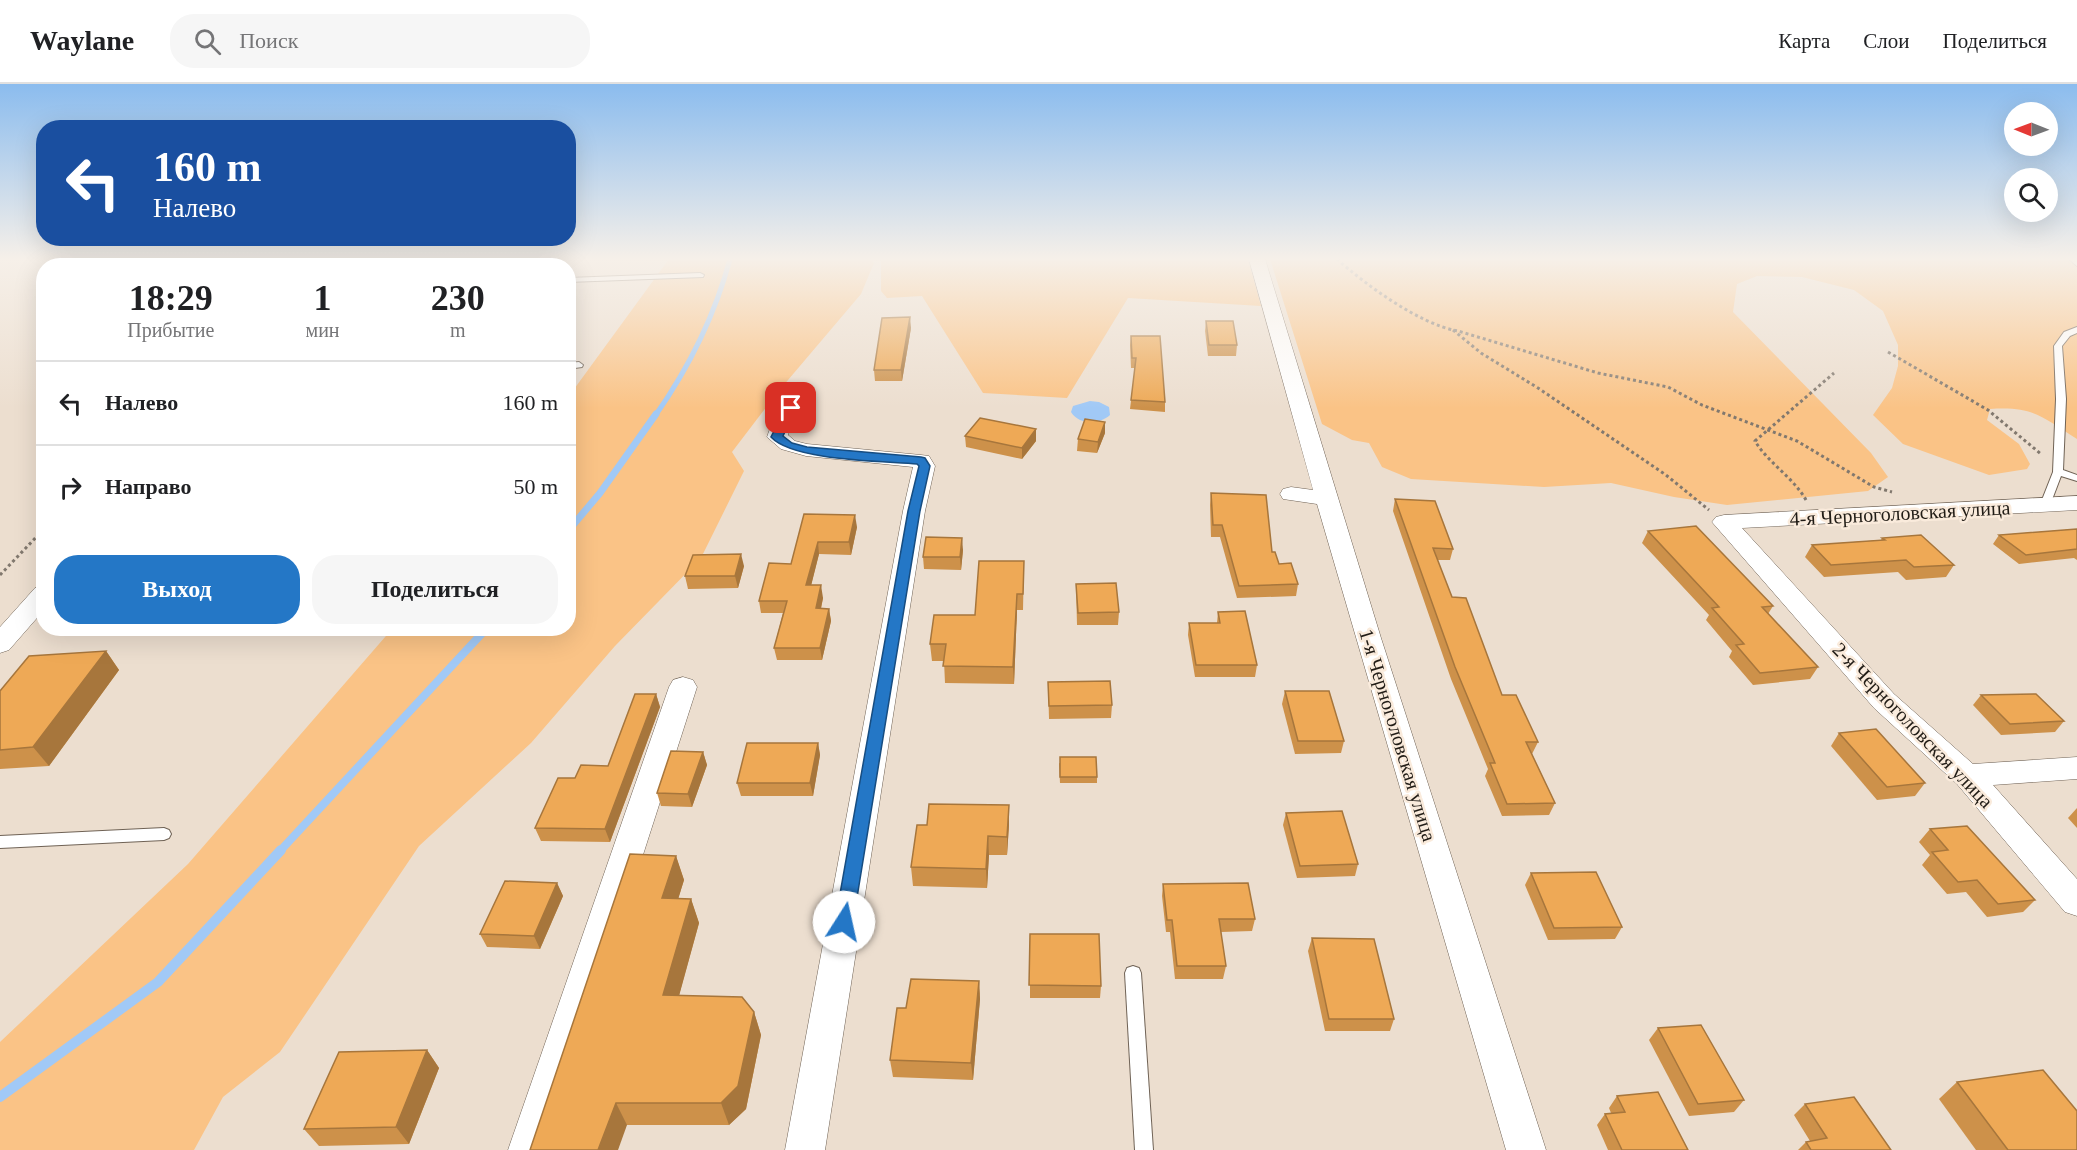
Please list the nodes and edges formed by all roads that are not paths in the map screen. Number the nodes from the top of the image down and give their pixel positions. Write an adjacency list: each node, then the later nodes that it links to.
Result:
1 (1273, 309): 9 (street, 1-я Черноголовская улица)
2 (2077, 330): 6 (lane)
3 (576, 365): 4 (lane)
4 (579, 365)
5 (800, 393): 23 (street)
6 (2058, 472): 7 (lane); 11 (lane)
7 (2077, 478)
8 (1291, 494): 9 (street)
9 (1326, 498): 25 (street, 1-я Черноголовская улица)
10 (2077, 502): 11 (street, 4-я Черноголовская улица)
11 (2045, 505): 12 (street, 4-я Черноголовская улица)
12 (1724, 522): 17 (street, 2-я Черноголовская улица)
13 (36, 603): 14 (street)
14 (0, 644)
15 (683, 687): 22 (street)
16 (2077, 768): 17 (street)
17 (1967, 776): 20 (street, 2-я Черноголовская улица)
18 (164, 834): 19 (lane)
19 (0, 842)
20 (2077, 902)
21 (1133, 973): 24 (lane)
22 (528, 1150)
23 (805, 1150)
24 (1144, 1150)
25 (1526, 1150)

